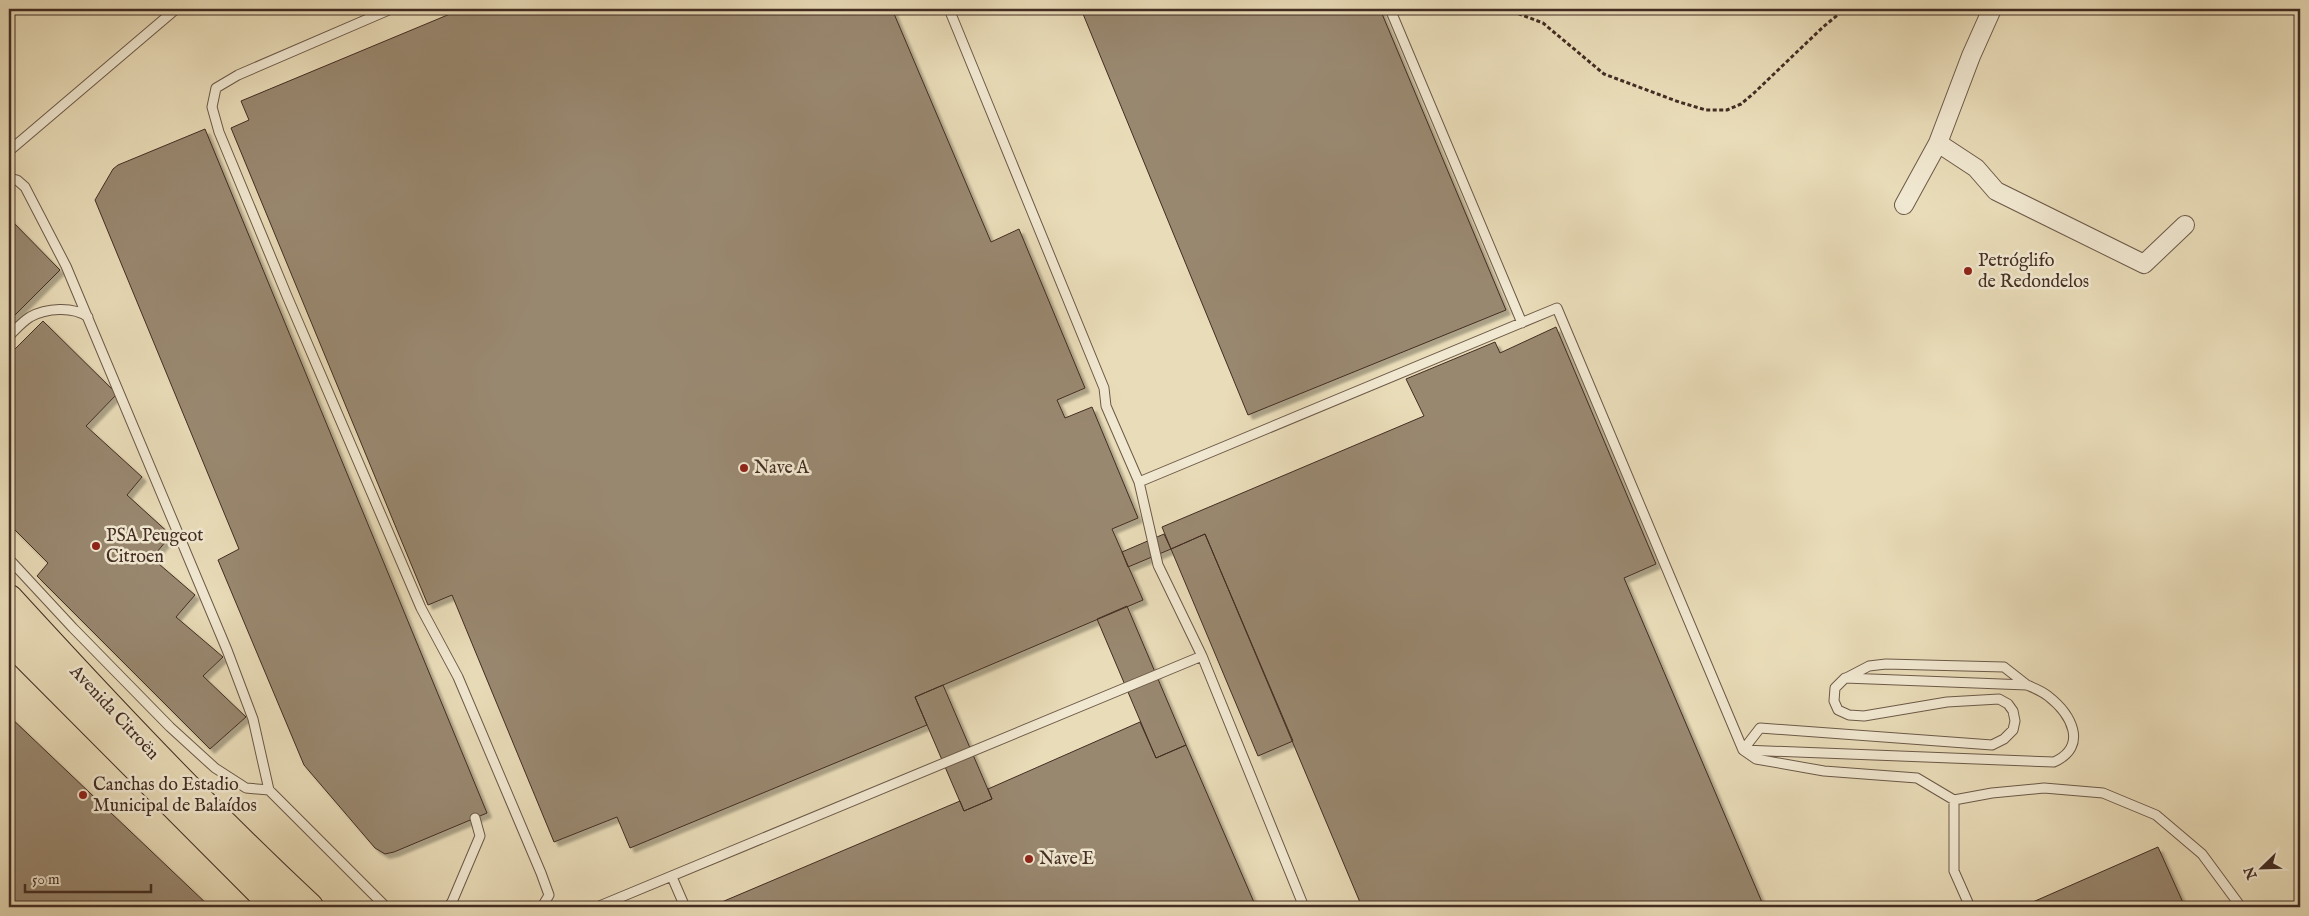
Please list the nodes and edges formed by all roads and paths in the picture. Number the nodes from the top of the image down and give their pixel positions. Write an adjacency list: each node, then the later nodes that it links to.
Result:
1 (176, 9): 9 (lane)
2 (391, 9): 32 (lane)
3 (949, 9): 16 (lane)
4 (1390, 9): 14 (lane)
5 (1506, 9): 6 (path)
6 (1845, 9)
7 (1992, 9): 8 (street)
8 (1938, 143): 11 (street); 12 (street)
9 (9, 150)
10 (9, 178): 13 (lane)
11 (1904, 205)
12 (2185, 225)
13 (88, 317): 15 (lane); 24 (lane)
14 (1522, 322): 16 (lane); 23 (lane)
15 (9, 336)
16 (1139, 482): 20 (lane)
17 (9, 559): 24 (lane)
18 (9, 599): 29 (main road, Avenida Citroën)
19 (9, 639): 28 (main road, Avenida Citroën)
20 (1202, 656): 27 (lane); 35 (lane)
21 (1846, 678): 22 (lane); 22 (lane); 23 (lane)
22 (2027, 685): 23 (lane)
23 (1743, 750): 25 (lane)
24 (269, 790): 30 (lane)
25 (1954, 800): 36 (lane); 37 (lane)
26 (475, 818): 31 (lane)
27 (672, 877): 33 (lane); 34 (lane)
28 (276, 907)
29 (309, 907)
30 (386, 907)
31 (448, 907)
32 (542, 907)
33 (597, 907)
34 (685, 907)
35 (1304, 907)
36 (1970, 907)
37 (2241, 907)

